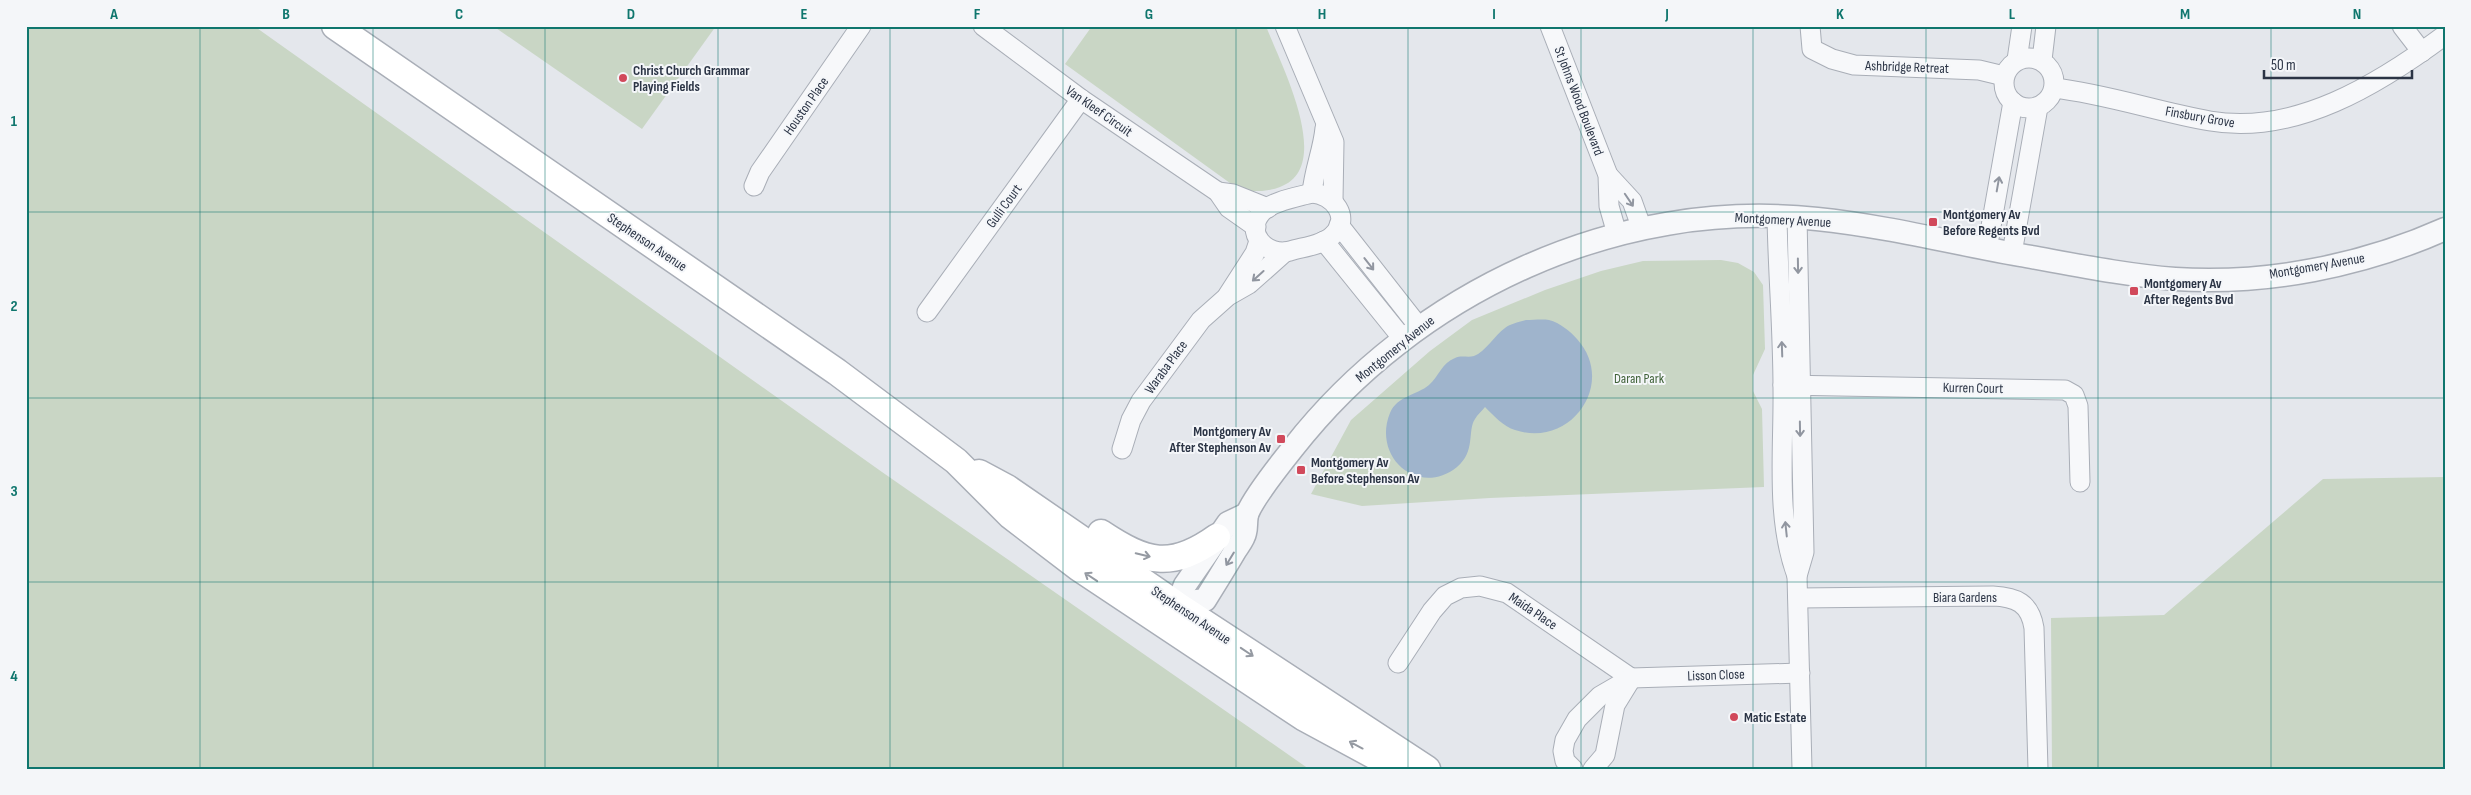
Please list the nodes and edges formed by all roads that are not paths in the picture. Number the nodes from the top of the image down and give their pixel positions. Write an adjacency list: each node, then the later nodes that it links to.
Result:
1 (335, 26): 41 (main road, Stephenson Avenue)
2 (861, 26): 21 (street, Houston Place)
3 (983, 26): 16 (street, Van Kleef Circuit)
4 (1285, 26): 19 (street)
5 (1550, 26): 20 (street, St Johns Wood Boulevard)
6 (1810, 26): 14 (street, Ashbridge Retreat)
7 (2022, 26): 12 (street)
8 (2046, 26): 13 (street)
9 (2402, 26): 11 (street)
10 (2445, 34): 11 (street, Finsbury Grove)
11 (2422, 52): 15 (street, Finsbury Grove)
12 (2018, 60): 13 (street); 14 (street)
13 (2042, 60): 15 (street)
14 (2004, 76): 17 (street)
15 (2054, 88): 18 (street)
16 (1081, 99): 22 (street, Van Kleef Circuit); 37 (street, Gulli Court)
17 (2013, 102): 18 (street); 33 (street, one-way to 17)
18 (2038, 107): 35 (street)
19 (1325, 124): 23 (street); 24 (street)
20 (1608, 175): 28 (street, St Johns Wood Boulevard, one-way to 28); 31 (street, St Johns Wood Boulevard)
21 (754, 186)
22 (1218, 192): 25 (street, Van Kleef Circuit); 30 (street, Van Kleef Circuit)
23 (1312, 193): 24 (street); 25 (street)
24 (1333, 200): 27 (street)
25 (1268, 208): 30 (street)
26 (1787, 217): 28 (street, Montgomery Avenue); 33 (street, Montgomery Avenue); 39 (street)
27 (1340, 225): 32 (street); 38 (street, one-way to 38)
28 (1642, 229): 31 (street, Montgomery Avenue)
29 (2445, 229): 35 (street, Montgomery Avenue)
30 (1258, 234): 34 (street); 36 (street, Waraba Place)
31 (1617, 234): 38 (street, Montgomery Avenue)
32 (1324, 241): 34 (street); 38 (street)
33 (1987, 249): 35 (street, Montgomery Avenue)
34 (1284, 252): 36 (street, Waraba Place, one-way to 36)
35 (2012, 253)
36 (1228, 296): 40 (street, Waraba Place)
37 (927, 312)
38 (1411, 333): 44 (street, Montgomery Avenue)
39 (1791, 385): 42 (street, Kurren Court); 46 (street)
40 (1122, 449)
41 (956, 461): 43 (main road, Stephenson Avenue); 47 (main road, Stephenson Avenue, one-way to 41)
42 (2080, 482)
43 (1007, 488): 45 (main road, one-way to 45); 48 (main road, Stephenson Avenue)
44 (1247, 514): 45 (street, Montgomery Avenue); 48 (street, Montgomery Avenue, one-way to 48)
45 (1217, 537): 48 (street, Montgomery Avenue)
46 (1798, 598): 50 (street); 58 (street, Biara Gardens)
47 (1132, 604): 48 (street, Montgomery Avenue); 52 (main road, Stephenson Avenue)
48 (1177, 605): 52 (street); 54 (main road, Stephenson Avenue, one-way to 54)
49 (1398, 663): 51 (street, Maida Place)
50 (1800, 673): 51 (street, Lisson Close); 57 (street)
51 (1631, 678): 55 (street, Lisson Close); 56 (street)
52 (1303, 717): 53 (main road, Stephenson Avenue, one-way to 52)
53 (1399, 769)
54 (1426, 769)
55 (1573, 769)
56 (1593, 769)
57 (1802, 769)
58 (2038, 769)

